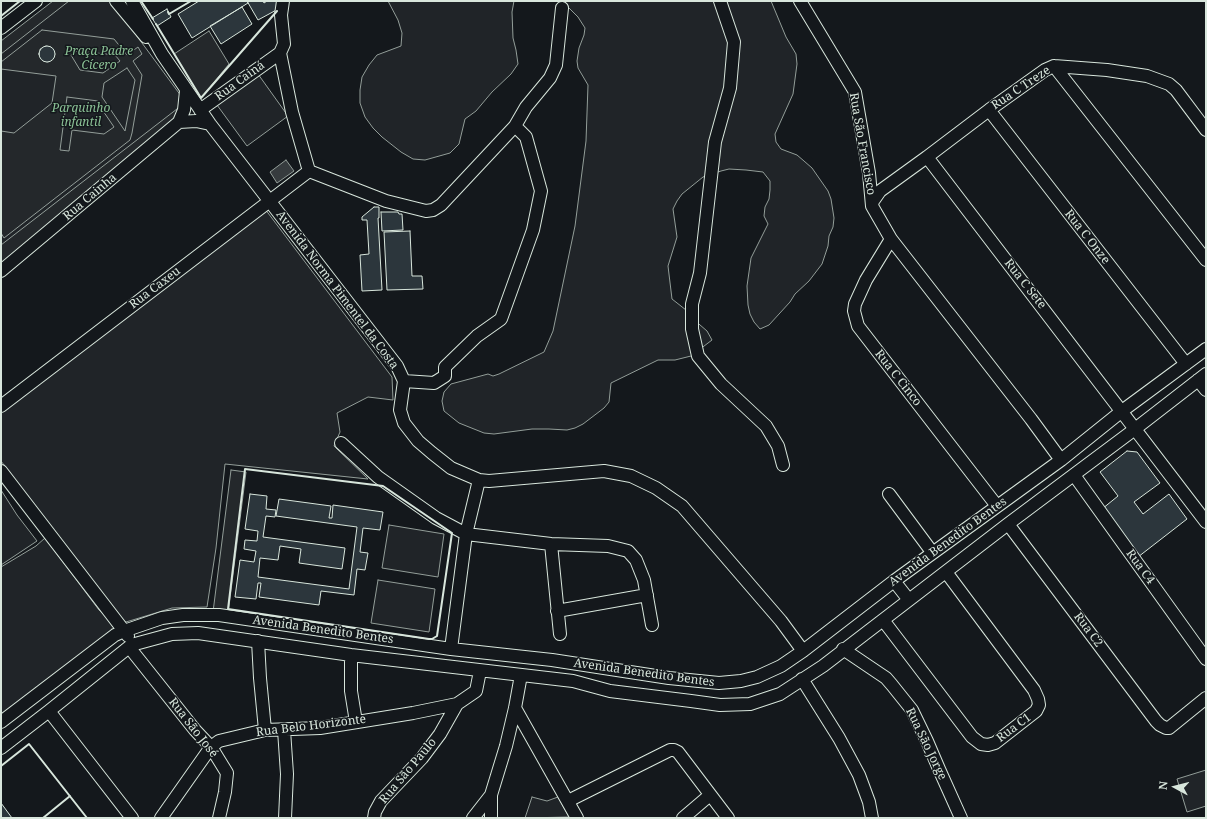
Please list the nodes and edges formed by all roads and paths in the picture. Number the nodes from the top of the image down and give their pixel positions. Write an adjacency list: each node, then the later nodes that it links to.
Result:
1 (36, 1): 8 (street)
2 (116, 1): 10 (street, Avenida Norma Pimentel da Costa)
3 (132, 1): 10 (street, Avenida Norma Pimentel da Costa)
4 (283, 1): 9 (street)
5 (720, 1): 36 (street)
6 (800, 1): 22 (street, Rua São Francisco)
7 (562, 8): 17 (street)
8 (1, 28)
9 (280, 52): 13 (street, Rua Cainá); 20 (street)
10 (162, 54): 12 (street, Avenida Norma Pimentel da Costa)
11 (1054, 66): 14 (street, Rua C Treze); 18 (street, Rua C Treze); 24 (street)
12 (186, 91): 13 (street, Avenida Norma Pimentel da Costa); 15 (street)
13 (200, 110): 16 (street, Avenida Norma Pimentel da Costa)
14 (988, 110): 19 (street, Rua C Treze); 27 (street, Rua C Onze)
15 (179, 122): 16 (street); 25 (street, Rua Cainha)
16 (210, 124): 21 (street, Avenida Norma Pimentel da Costa)
17 (515, 126): 20 (street); 29 (street)
18 (1206, 130)
19 (927, 157): 22 (street, Rua C Treze); 32 (street, Rua C Sete)
20 (309, 171): 21 (street, Rua Caxeu)
21 (269, 200): 29 (street, Avenida Norma Pimentel da Costa); 31 (street, Rua Caxeu)
22 (872, 206): 23 (street)
23 (891, 239): 35 (street); 41 (street, Rua C Cinco)
24 (1206, 260)
25 (1, 271)
26 (1206, 349): 27 (street, Avenida Benedito Bentes)
27 (1186, 364): 32 (street, Avenida Benedito Bentes)
28 (1202, 377): 30 (street); 33 (street, Avenida Benedito Bentes)
29 (404, 381): 39 (street, Avenida Norma Pimentel da Costa)
30 (1206, 390)
31 (1, 406)
32 (1122, 411): 33 (street, Rua C Sete); 35 (street, Avenida Benedito Bentes)
33 (1135, 429): 38 (street, Avenida Benedito Bentes); 42 (street, Rua C Sete)
34 (341, 443): 44 (street)
35 (1061, 460): 41 (street, Avenida Benedito Bentes)
36 (783, 465)
37 (1, 470): 54 (street)
38 (1074, 475): 43 (street, Avenida Benedito Bentes); 62 (street, Rua C4)
39 (479, 480): 44 (street); 60 (street, Avenida Norma Pimentel da Costa)
40 (889, 494): 46 (street)
41 (997, 506): 46 (street, Avenida Benedito Bentes)
42 (1206, 522)
43 (1008, 524): 47 (street, Avenida Benedito Bentes); 68 (street, Rua C2)
44 (466, 534): 45 (street); 58 (street)
45 (551, 544): 49 (street); 51 (street)
46 (932, 552): 48 (street, Avenida Benedito Bentes)
47 (946, 572): 50 (street, Avenida Benedito Bentes); 52 (street, Rua C1)
48 (894, 581): 50 (street); 60 (street, Avenida Benedito Bentes)
49 (647, 595): 51 (street); 53 (street)
50 (909, 600): 52 (street, Avenida Benedito Bentes)
51 (557, 611): 55 (street)
52 (883, 620): 59 (street, Avenida Benedito Bentes)
53 (652, 625)
54 (124, 631): 57 (street); 58 (street, Avenida Benedito Bentes); 72 (street, Avenida Benedito Bentes)
55 (560, 634)
56 (258, 641): 57 (street, Avenida Benedito Bentes); 61 (street, Avenida Benedito Bentes); 74 (street)
57 (132, 646): 71 (street, Avenida Benedito Bentes); 76 (street, Rua São José)
58 (451, 649): 63 (street, Avenida Benedito Bentes)
59 (843, 649): 66 (street, Avenida Benedito Bentes); 92 (street, Rua São Jorge)
60 (803, 651): 63 (street, Avenida Benedito Bentes)
61 (351, 655): 64 (street, Avenida Benedito Bentes); 73 (street)
62 (1206, 659)
63 (575, 664): 67 (street)
64 (480, 671): 65 (street, Avenida Benedito Bentes); 69 (street, Rua Belo Horizonte)
65 (520, 675): 67 (street, Avenida Benedito Bentes); 70 (street)
66 (802, 680): 67 (street, Avenida Benedito Bentes); 91 (street)
67 (573, 681)
68 (1206, 698)
69 (457, 704): 73 (street, Rua Belo Horizonte); 85 (street, Rua São Paulo)
70 (515, 708): 78 (street); 80 (street)
71 (49, 711): 77 (street, Avenida Benedito Bentes); 81 (street)
72 (1, 722)
73 (356, 722): 75 (street, Rua Belo Horizonte)
74 (265, 730): 75 (street, Rua Belo Horizonte); 76 (street, Rua Belo Horizonte)
75 (284, 730): 84 (street)
76 (211, 747): 82 (street, Rua Belo Horizonte); 83 (street, Rua São José)
77 (1, 748)
78 (491, 795): 86 (street); 87 (street)
79 (710, 795): 80 (street); 89 (street); 90 (street)
80 (568, 800): 88 (street)
81 (132, 818)
82 (161, 818)
83 (219, 818)
84 (285, 818)
85 (374, 818)
86 (473, 818)
87 (491, 818)
88 (577, 818)
89 (683, 818)
90 (728, 818)
91 (872, 818)
92 (961, 818)

